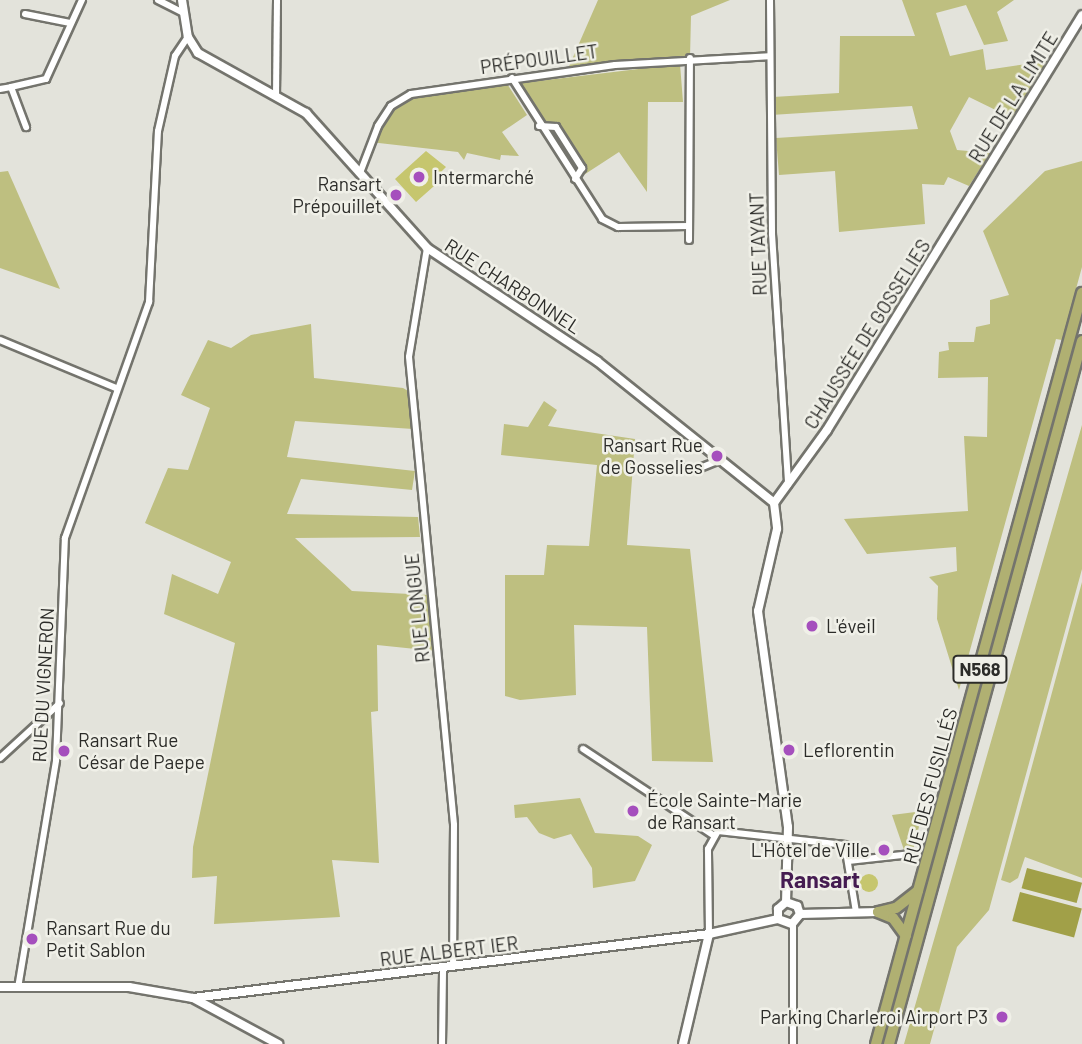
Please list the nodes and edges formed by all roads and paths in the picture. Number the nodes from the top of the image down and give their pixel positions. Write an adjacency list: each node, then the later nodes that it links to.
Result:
1 (82, 0): 9 (street)
2 (158, 0): 6 (street)
3 (182, 0): 6 (street)
4 (277, 0): 16 (street)
5 (770, 0): 11 (street, RUE TAYANT)
6 (184, 13): 10 (street)
7 (25, 14): 9 (street)
8 (1082, 15): 21 (street, RUE DE LA LIMITE)
9 (70, 23): 14 (street)
10 (188, 37): 16 (street, RUE CHARBONNEL); 28 (street, RUE DU VIGNERON)
11 (769, 56): 12 (street, PRÉPOUILLET); 31 (street, RUE TAYANT)
12 (690, 58): 13 (street, PRÉPOUILLET); 22 (street)
13 (512, 78): 17 (street); 19 (street, PRÉPOUILLET)
14 (11, 87): 15 (street); 18 (street)
15 (0, 89)
16 (276, 96): 19 (street, RUE CHARBONNEL)
17 (539, 126): 20 (street); 20 (street)
18 (26, 127)
19 (360, 173): 24 (street, RUE CHARBONNEL)
20 (575, 179): 22 (street)
21 (970, 196): 31 (street, CHAUSSÉE DE GOSSELIES)
22 (688, 226): 23 (street)
23 (689, 240)
24 (427, 248): 29 (street, RUE CHARBONNEL); 49 (street, RUE LONGUE)
25 (1082, 293): 40 (highway, RUE DES FUSILLÉS / N568)
26 (0, 340): 28 (street)
27 (1082, 341): 59 (highway, RUE DES FUSILLÉS / N568)
28 (116, 388): 33 (street, RUE DU VIGNERON)
29 (717, 461): 30 (street); 32 (street, RUE CHARBONNEL)
30 (682, 468)
31 (788, 487): 32 (street, CHAUSSÉE DE GOSSELIES)
32 (774, 503): 37 (street)
33 (60, 703): 35 (street); 52 (street, RUE DU VIGNERON)
34 (583, 749): 36 (street)
35 (1, 756)
36 (713, 835): 37 (street); 47 (street)
37 (788, 838): 39 (street); 41 (street)
38 (911, 854): 39 (street)
39 (849, 861): 42 (street)
40 (919, 890): 43 (highway); 48 (highway, RUE DES FUSILLÉS / N568)
41 (786, 902): 44 (street); 45 (street)
42 (856, 912): 43 (street); 44 (street)
43 (878, 912): 48 (highway)
44 (800, 914): 46 (street)
45 (778, 919): 46 (street); 47 (street, RUE ALBERT IER)
46 (793, 923): 57 (street)
47 (709, 933): 49 (street, RUE ALBERT IER); 56 (street)
48 (906, 936): 58 (highway, RUE DES FUSILLÉS / N568)
49 (453, 967): 50 (street, RUE ALBERT IER)
50 (443, 969): 53 (street, RUE ALBERT IER); 55 (street)
51 (0, 987): 52 (street)
52 (18, 988): 53 (street)
53 (193, 998): 54 (street)
54 (278, 1044)
55 (442, 1044)
56 (683, 1044)
57 (793, 1044)
58 (876, 1044)
59 (889, 1044)

